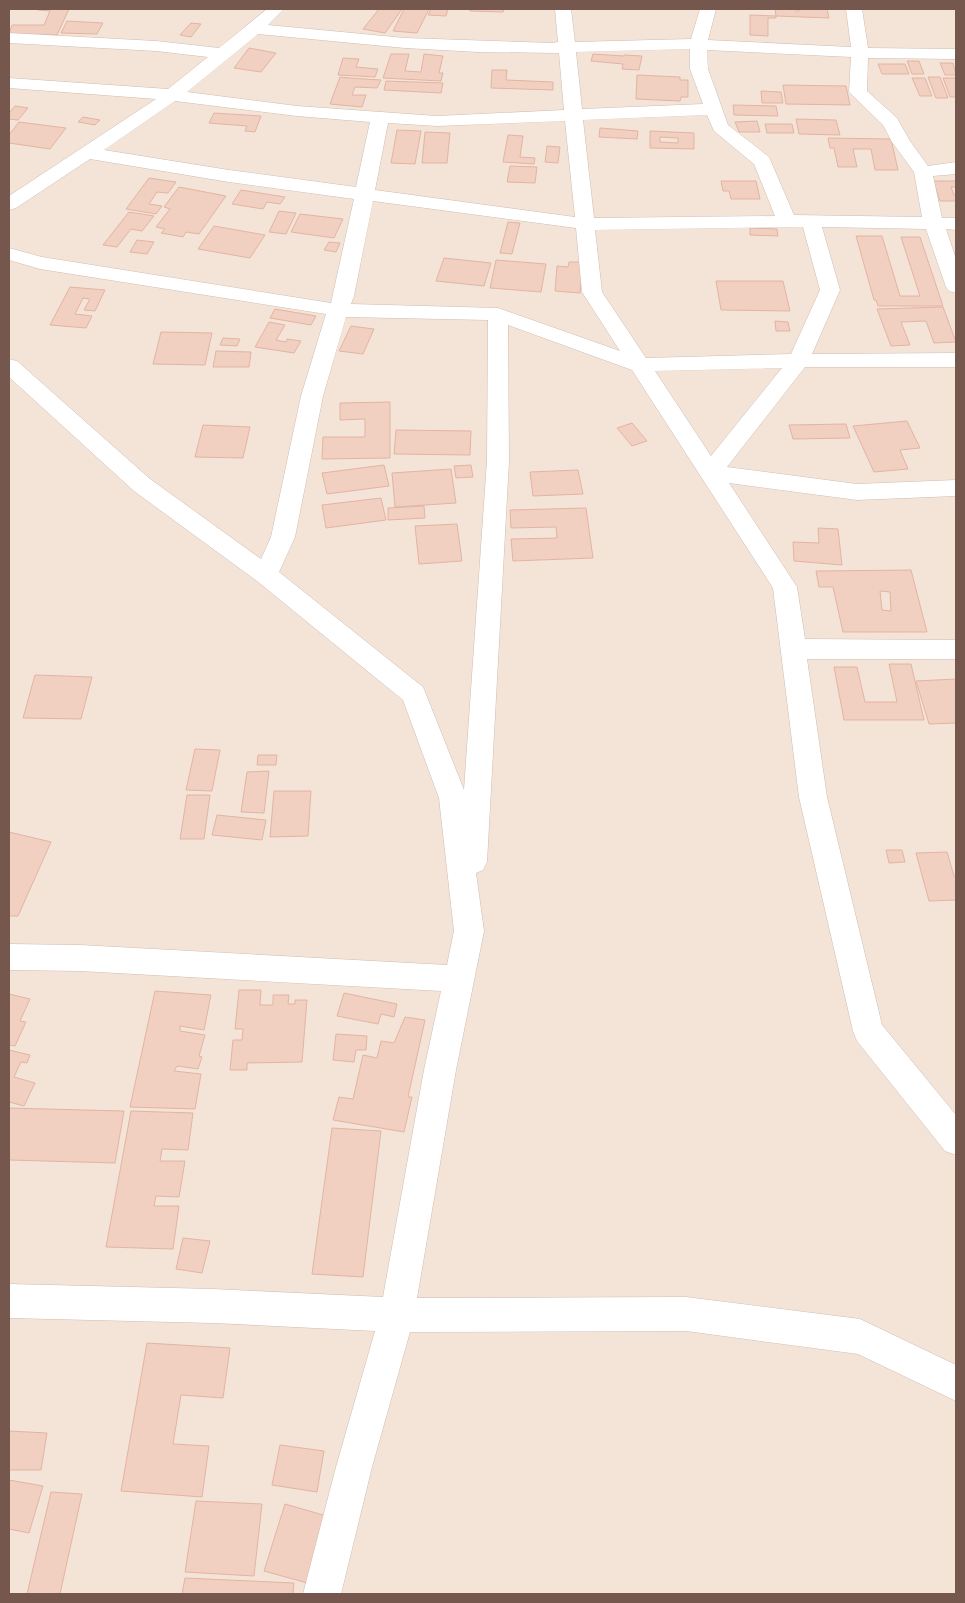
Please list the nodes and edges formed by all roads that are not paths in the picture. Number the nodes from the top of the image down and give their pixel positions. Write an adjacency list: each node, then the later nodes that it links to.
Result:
1 (271, 9): 7 (street)
2 (276, 9): 7 (street)
3 (563, 9): 9 (street)
4 (708, 9): 10 (street)
5 (714, 9): 10 (street)
6 (855, 9): 11 (street)
7 (254, 29): 9 (street); 12 (street)
8 (9, 38): 12 (street)
9 (567, 41): 10 (street); 17 (street)
10 (698, 44): 11 (street); 16 (street)
11 (860, 53): 13 (street); 21 (street)
12 (223, 54): 15 (street)
13 (956, 54)
14 (9, 83): 15 (street)
15 (172, 95): 18 (street); 19 (street)
16 (714, 109): 17 (street); 25 (street)
17 (574, 114): 18 (street); 26 (street)
18 (380, 117): 22 (street)
19 (88, 153): 22 (street); 23 (street)
20 (956, 168): 21 (street)
21 (923, 172): 27 (street)
22 (366, 194): 26 (street); 31 (street)
23 (9, 204)
24 (811, 221): 25 (street); 27 (street); 34 (street)
25 (787, 222): 26 (street)
26 (586, 224): 35 (street)
27 (934, 224): 28 (street); 30 (street)
28 (956, 224)
29 (9, 254): 31 (street)
30 (956, 287)
31 (338, 310): 32 (street); 39 (street)
32 (498, 314): 35 (street); 42 (street)
33 (956, 360): 34 (street)
34 (798, 362): 35 (street); 37 (street)
35 (639, 365): 37 (street)
36 (9, 366): 39 (street)
37 (710, 473): 38 (street); 40 (street)
38 (956, 488)
39 (266, 576): 42 (street)
40 (794, 649): 41 (street); 45 (street)
41 (956, 649)
42 (469, 931): 44 (street)
43 (9, 957): 44 (street)
44 (458, 978): 47 (street)
45 (956, 1140)
46 (9, 1301): 47 (street)
47 (397, 1315): 48 (street); 49 (street)
48 (956, 1383)
49 (322, 1594)

